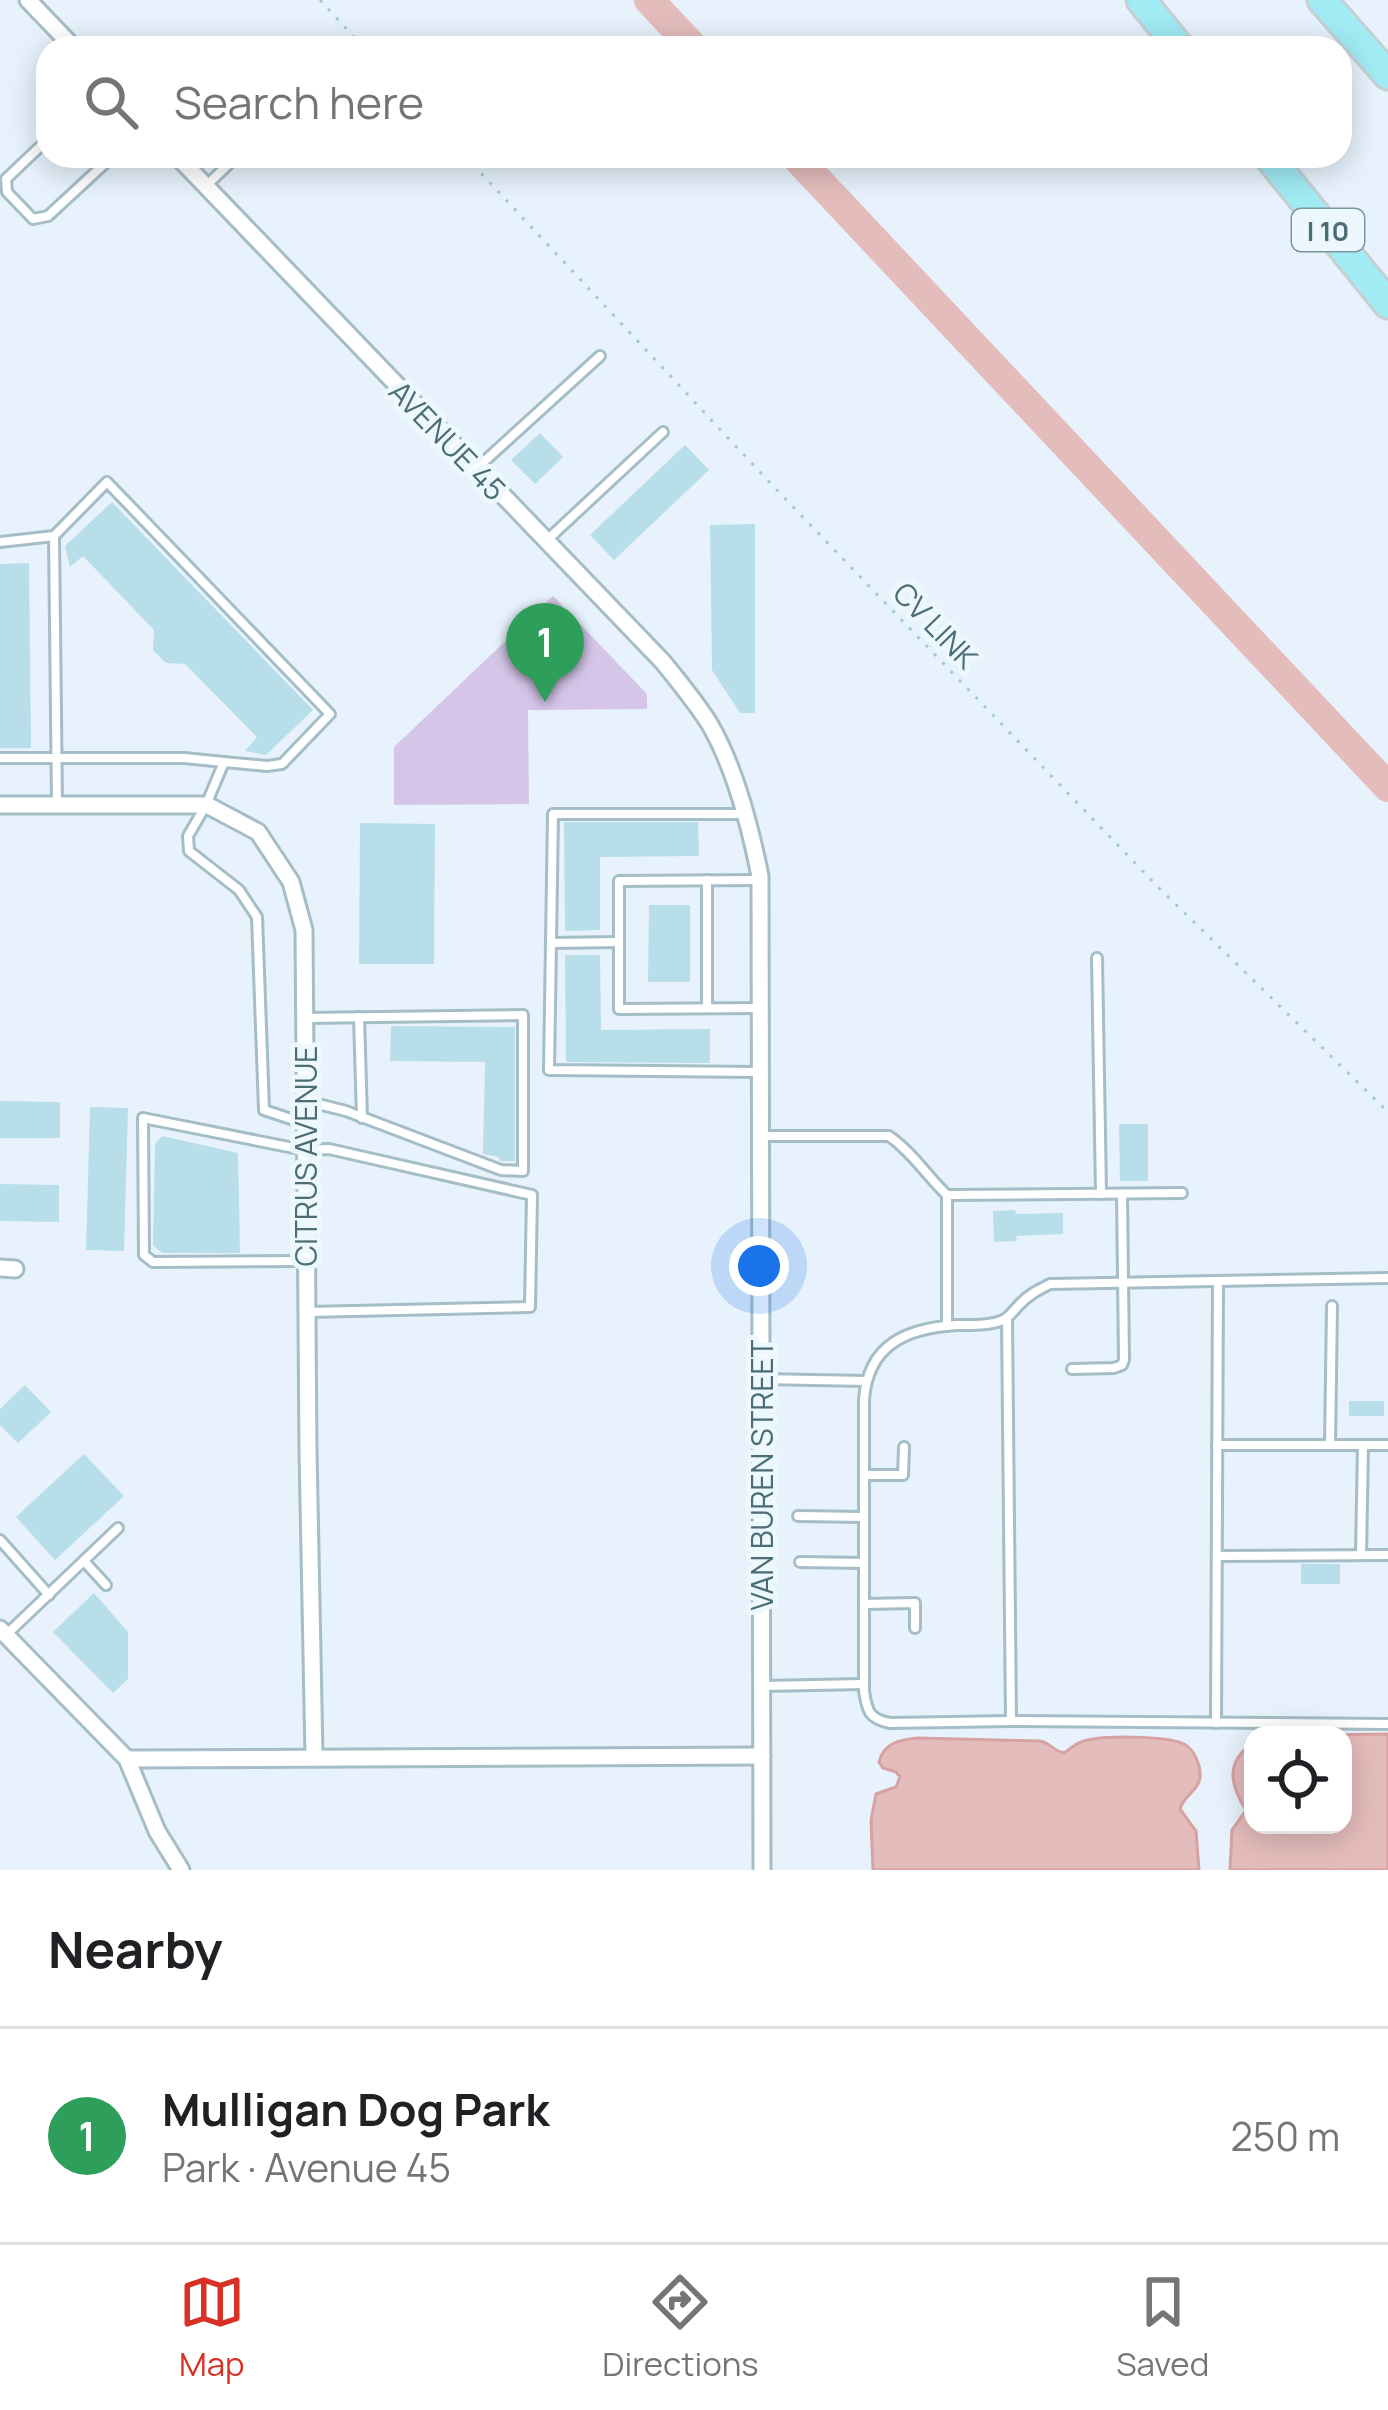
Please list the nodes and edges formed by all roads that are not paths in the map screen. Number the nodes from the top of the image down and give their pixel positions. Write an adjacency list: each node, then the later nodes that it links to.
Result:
1 (28, 0): 4 (street)
2 (1141, 0): 5 (highway)
3 (1322, 0): 6 (highway)
4 (62, 36)
5 (1170, 36)
6 (1388, 75)
7 (36, 151): 8 (lane)
8 (100, 168)
9 (189, 168): 12 (street, AVENUE 45)
10 (225, 168): 12 (lane)
11 (1278, 168): 13 (highway, I 10)
12 (206, 186): 16 (street, AVENUE 45)
13 (1388, 304)
14 (599, 356): 16 (lane)
15 (663, 432): 19 (lane)
16 (476, 470): 19 (street, AVENUE 45)
17 (54, 536): 18 (lane); 22 (lane); 23 (lane)
18 (0, 542)
19 (545, 542): 20 (street, AVENUE 45)
20 (712, 728): 27 (street, VAN BUREN STREET)
21 (0, 758): 22 (lane)
22 (57, 758): 23 (lane); 25 (lane)
23 (224, 762): 26 (lane)
24 (0, 805): 25 (street, CITRUS AVENUE)
25 (57, 805): 26 (street, CITRUS AVENUE)
26 (206, 805): 35 (street, CITRUS AVENUE); 40 (lane)
27 (745, 814): 29 (street, VAN BUREN STREET); 31 (lane)
28 (707, 880): 29 (lane); 30 (lane); 33 (lane)
29 (760, 880): 34 (street, VAN BUREN STREET)
30 (619, 942): 31 (lane); 33 (lane)
31 (551, 943): 37 (lane)
32 (1097, 958): 44 (lane)
33 (707, 1008): 34 (lane)
34 (760, 1008): 37 (street, VAN BUREN STREET)
35 (304, 1018): 36 (lane); 38 (street, CITRUS AVENUE)
36 (359, 1018): 39 (lane); 39 (lane)
37 (760, 1072): 41 (street, VAN BUREN STREET)
38 (304, 1101): 39 (lane); 40 (street, CITRUS AVENUE)
39 (362, 1118)
40 (304, 1124): 42 (street, CITRUS AVENUE)
41 (760, 1136): 46 (lane); 56 (street, VAN BUREN STREET)
42 (304, 1150): 47 (street, CITRUS AVENUE); 47 (lane); 52 (lane)
43 (1182, 1193): 45 (lane)
44 (1102, 1194): 45 (lane); 46 (lane)
45 (1122, 1194): 50 (lane)
46 (947, 1195): 54 (lane)
47 (305, 1261): 52 (street, CITRUS AVENUE)
48 (1388, 1278): 49 (lane)
49 (1218, 1281): 50 (lane); 58 (lane)
50 (1123, 1282): 53 (lane); 55 (lane)
51 (1332, 1306): 59 (lane)
52 (306, 1312): 84 (street, CITRUS AVENUE)
53 (1007, 1318): 54 (lane); 81 (lane)
54 (947, 1326): 57 (lane)
55 (1072, 1369)
56 (761, 1379): 57 (lane); 80 (street, VAN BUREN STREET)
57 (866, 1381): 63 (lane)
58 (1217, 1445): 59 (lane); 70 (lane)
59 (1330, 1445): 60 (lane)
60 (1364, 1445): 61 (lane); 68 (lane)
61 (1388, 1445)
62 (904, 1448): 63 (lane)
63 (864, 1475): 65 (lane)
64 (797, 1516): 65 (lane)
65 (864, 1517): 73 (lane)
66 (118, 1528): 71 (lane)
67 (0, 1540): 75 (lane)
68 (1360, 1555): 69 (lane); 70 (lane)
69 (1388, 1555)
70 (1217, 1556): 82 (lane)
71 (84, 1561): 74 (lane); 75 (lane)
72 (800, 1562): 73 (lane)
73 (865, 1563): 76 (lane)
74 (106, 1585)
75 (49, 1595): 78 (lane)
76 (865, 1604): 77 (lane); 79 (lane)
77 (915, 1628)
78 (3, 1632): 86 (street)
79 (865, 1684): 80 (lane); 81 (lane)
80 (761, 1686): 85 (street, VAN BUREN STREET)
81 (1011, 1721): 82 (lane)
82 (1216, 1723): 83 (lane)
83 (1388, 1724)
84 (314, 1756): 85 (street); 86 (street)
85 (762, 1756): 88 (street, VAN BUREN STREET)
86 (128, 1759): 87 (street)
87 (181, 1870)
88 (762, 1870)

